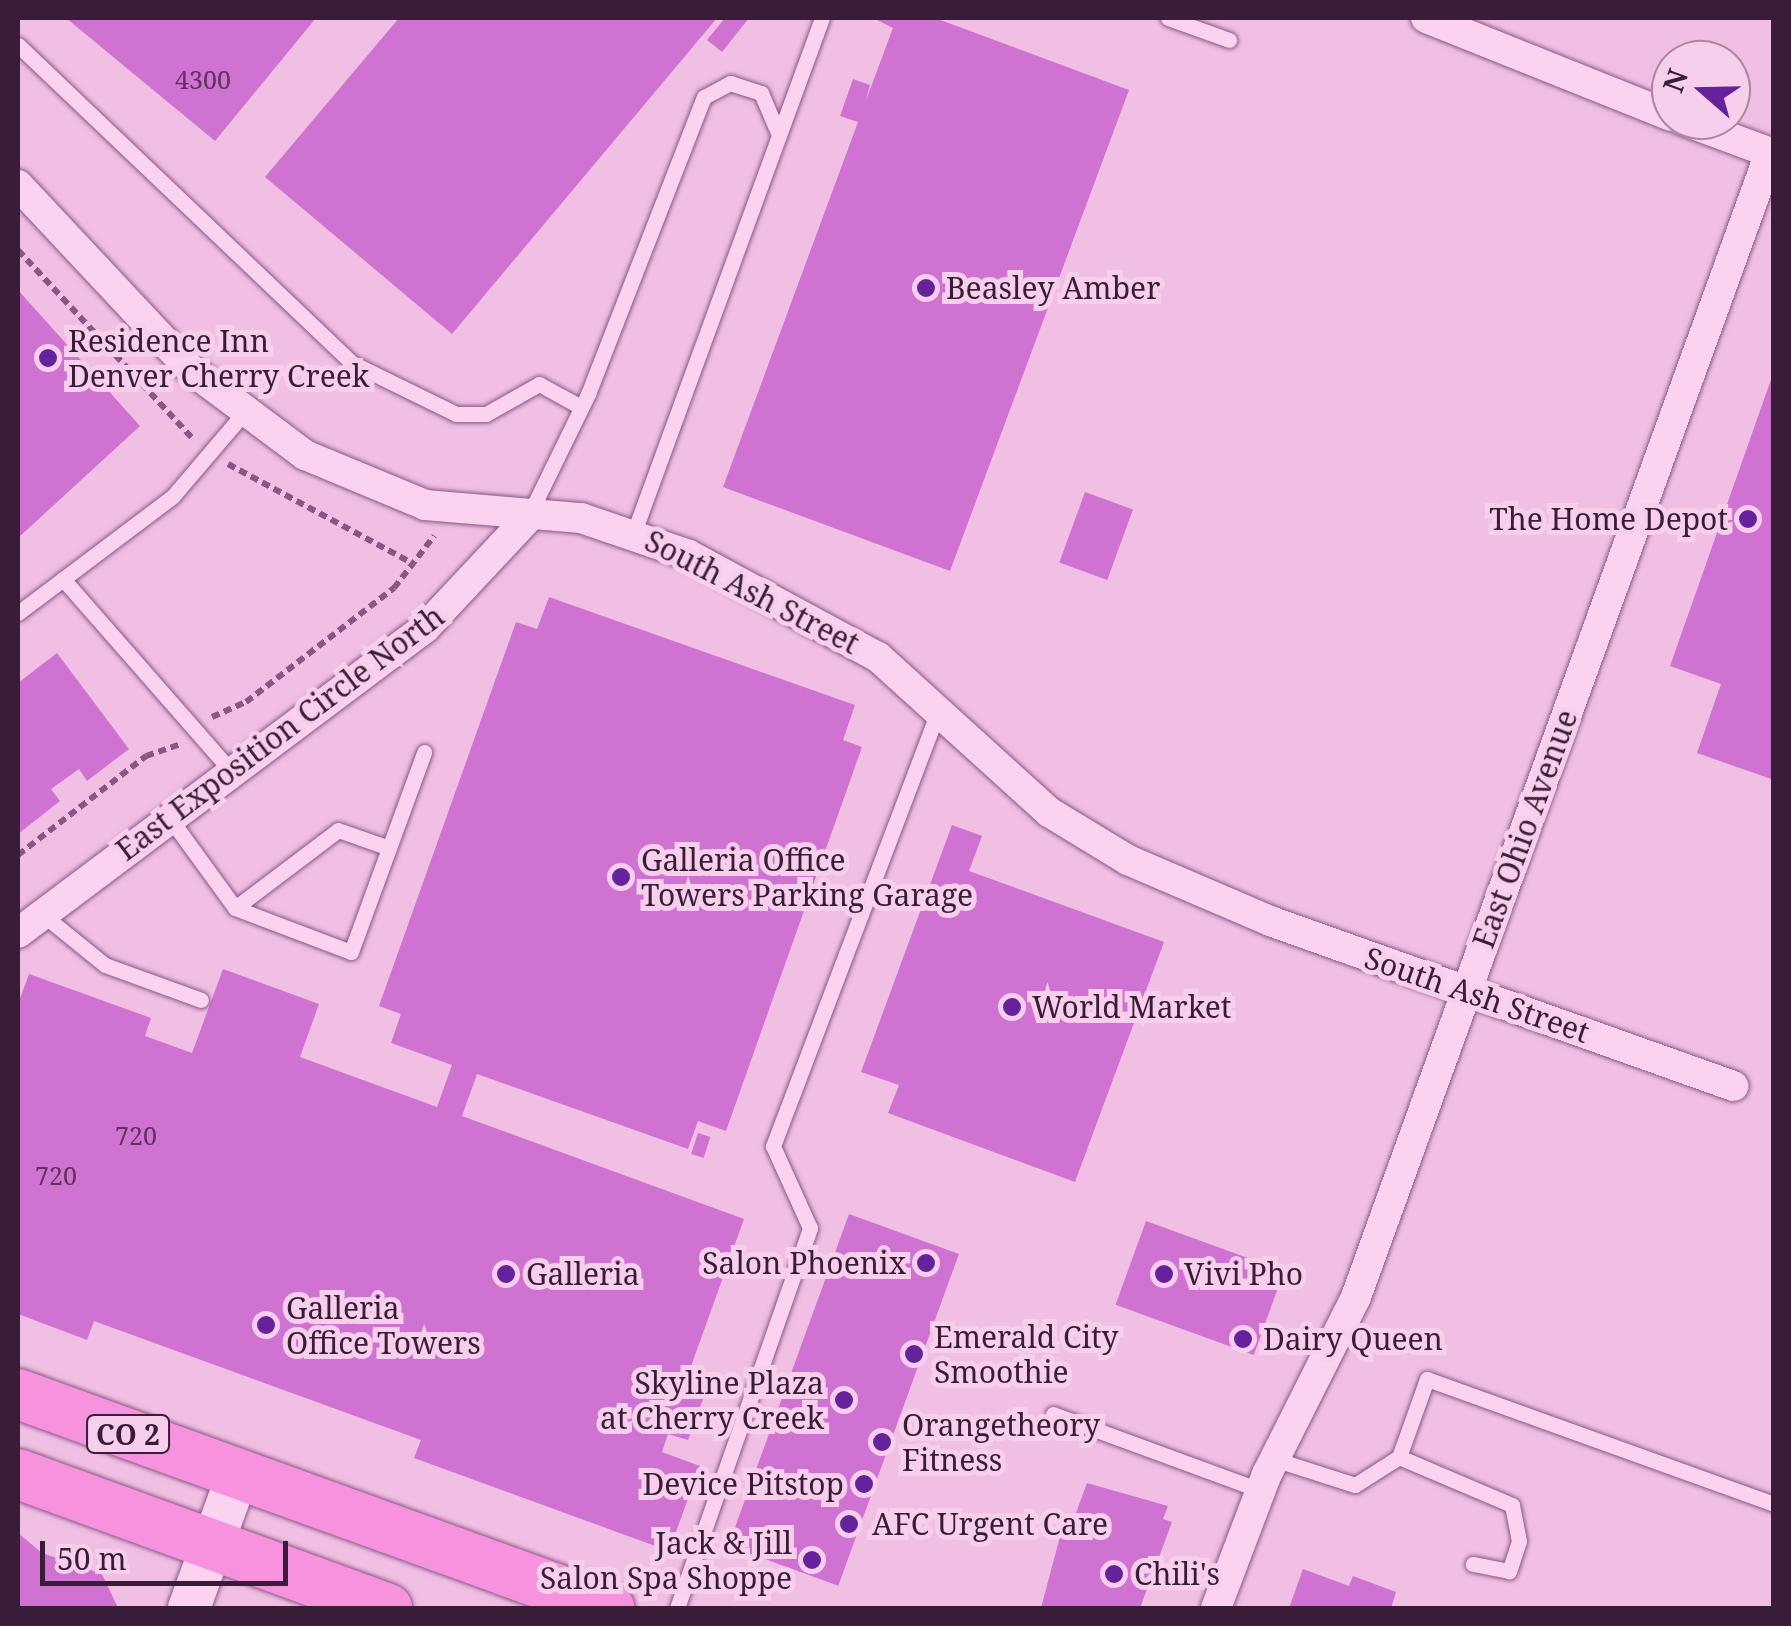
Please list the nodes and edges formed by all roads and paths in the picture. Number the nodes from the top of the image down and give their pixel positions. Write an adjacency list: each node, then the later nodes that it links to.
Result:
1 (822, 18): 7 (lane)
2 (1168, 18): 4 (lane)
3 (1426, 18): 6 (street)
4 (1229, 40)
5 (18, 45): 11 (lane)
6 (1651, 108)
7 (779, 135): 11 (lane); 14 (lane)
8 (1737, 140): 9 (street)
9 (1772, 153): 28 (street, East Ohio Avenue)
10 (18, 185): 12 (street, South Ash Street)
11 (579, 406): 13 (lane)
12 (242, 415): 13 (street, South Ash Street); 16 (lane)
13 (527, 519): 14 (street, South Ash Street); 21 (street, East Exposition Circle North)
14 (634, 532): 18 (street, South Ash Street)
15 (408, 561): 19 (path)
16 (63, 579): 17 (lane); 19 (lane)
17 (18, 613)
18 (940, 706): 28 (street, South Ash Street); 44 (lane)
19 (198, 728): 21 (lane); 24 (path)
20 (424, 752): 23 (lane)
21 (231, 771): 22 (street, East Exposition Circle North)
22 (169, 817): 25 (lane); 26 (street, East Exposition Circle North)
23 (389, 848): 25 (lane); 25 (lane)
24 (18, 855)
25 (235, 908)
26 (42, 914): 27 (street, East Exposition Circle North); 29 (lane)
27 (18, 933)
28 (1467, 991): 30 (street, South Ash Street); 34 (street, East Ohio Avenue)
29 (201, 1000)
30 (1733, 1086)
31 (18, 1394): 36 (main road, CO 2)
32 (1053, 1414): 37 (lane)
33 (1399, 1457): 34 (lane); 38 (lane); 40 (lane)
34 (1274, 1459): 37 (street, East Ohio Avenue)
35 (18, 1474): 39 (main road, CO 2)
36 (238, 1474): 39 (street); 43 (main road, CO 2)
37 (1260, 1490): 45 (street, East Ohio Avenue)
38 (1774, 1504)
39 (212, 1545): 41 (street); 42 (main road, CO 2)
40 (1472, 1564)
41 (189, 1608)
42 (387, 1608)
43 (609, 1608)
44 (677, 1608)
45 (1216, 1608)

